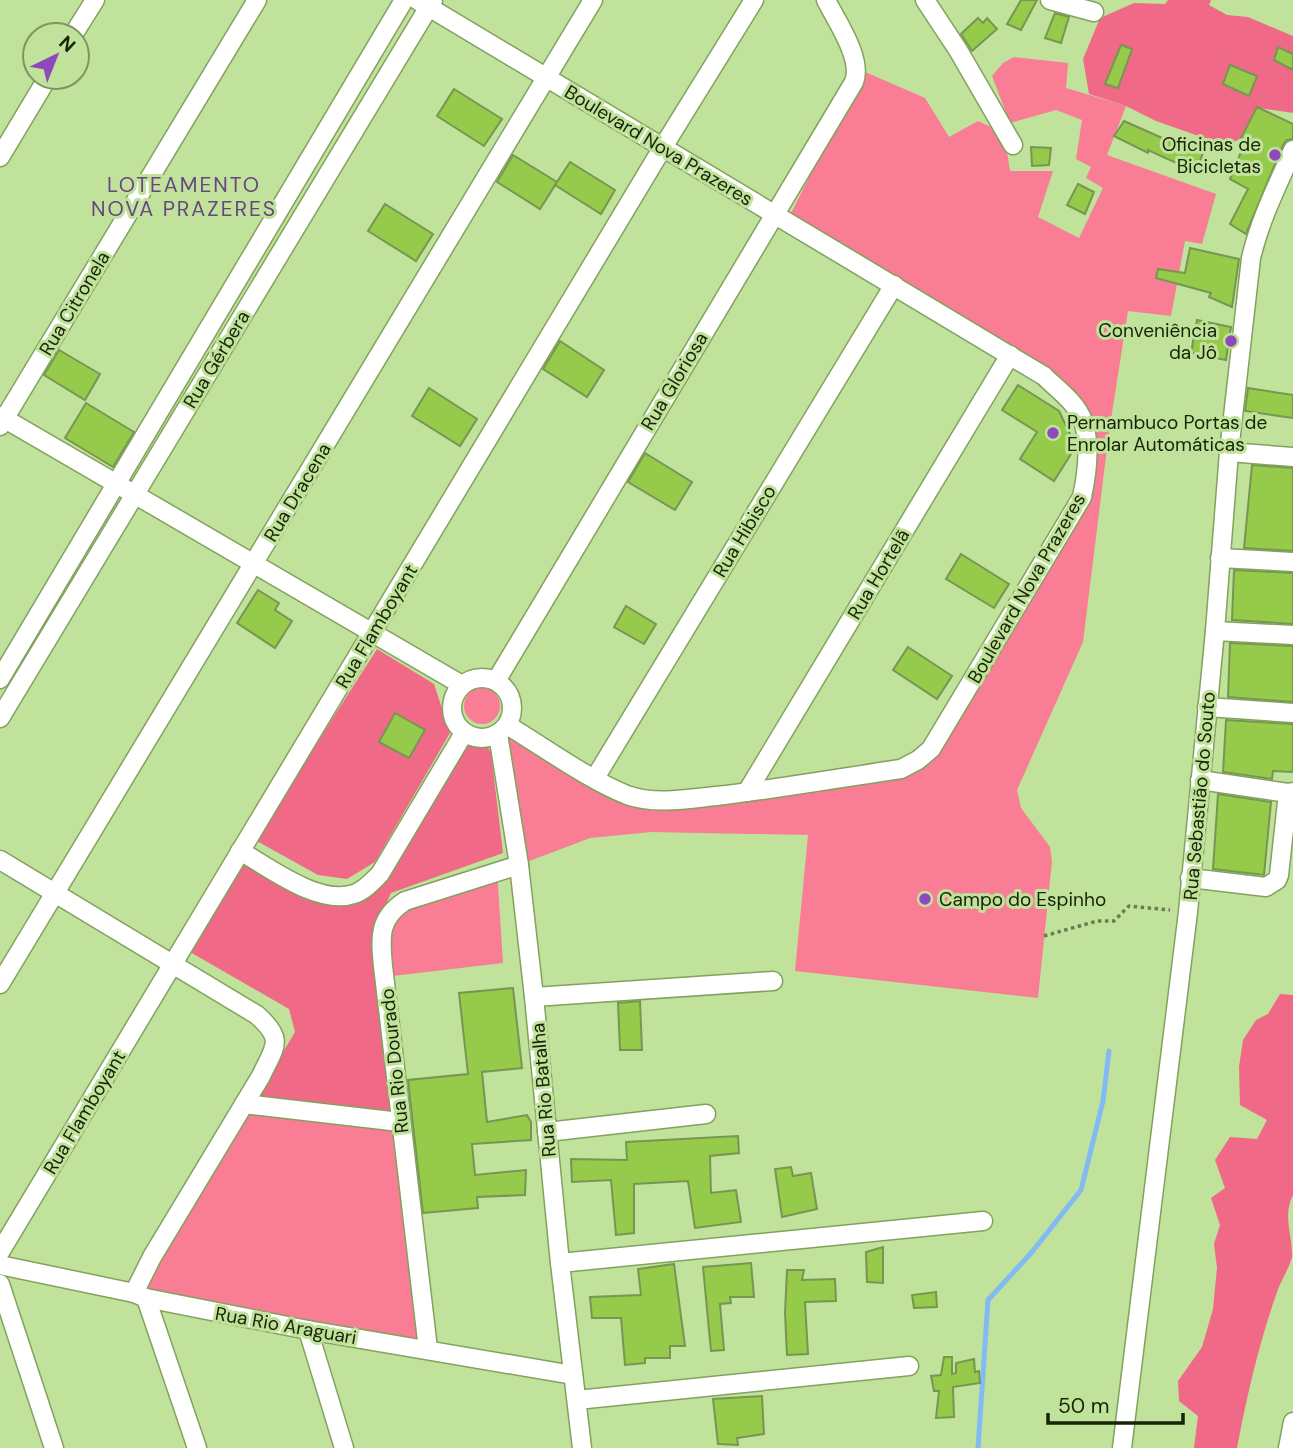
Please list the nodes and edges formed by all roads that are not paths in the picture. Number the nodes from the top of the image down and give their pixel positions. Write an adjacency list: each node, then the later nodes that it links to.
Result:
1 (94, 0): 11 (street)
2 (257, 0): 21 (street, Rua Citronela)
3 (404, 0): 24 (street, Rua Gérbera)
4 (593, 0): 12 (street, Rua Dracena)
5 (754, 0): 15 (street, Rua Flamboyant)
6 (826, 0): 18 (street, Rua Gloriosa)
7 (925, 0): 14 (street)
8 (1050, 0): 10 (street)
9 (426, 2): 12 (street, Boulevard Nova Prazeres); 25 (street, Rua Gérbera)
10 (1094, 12)
11 (82, 21)
12 (547, 78): 15 (street, Boulevard Nova Prazeres); 28 (street, Rua Dracena)
13 (40, 91): 17 (street)
14 (1013, 145)
15 (663, 147): 18 (street, Boulevard Nova Prazeres); 30 (street, Rua Flamboyant)
16 (1293, 150): 22 (street, Rua Sebastião do Souto)
17 (0, 157)
18 (774, 214): 19 (street, Boulevard Nova Prazeres); 33 (street, Rua Gloriosa)
19 (894, 285): 20 (street, Boulevard Nova Prazeres); 40 (street, Rua Hibisco)
20 (1010, 355): 42 (street, Rua Hortelã); 42 (street, Boulevard Nova Prazeres)
21 (2, 420): 24 (street)
22 (1229, 453): 23 (street); 26 (street, Rua Sebastião do Souto)
23 (1293, 457)
24 (118, 485): 25 (street); 32 (street, Rua Gérbera)
25 (136, 495): 28 (street); 37 (street, Rua Gérbera)
26 (1220, 558): 27 (street); 29 (street, Rua Sebastião do Souto)
27 (1293, 562)
28 (253, 563): 30 (street); 48 (street, Rua Dracena)
29 (1215, 631): 31 (street); 35 (street, Rua Sebastião do Souto)
30 (372, 632): 34 (street); 44 (street, Rua Flamboyant)
31 (1293, 635)
32 (0, 679)
33 (496, 681): 34 (street); 38 (street)
34 (462, 685): 39 (street)
35 (1207, 707): 36 (street); 41 (street, Rua Sebastião do Souto)
36 (1293, 713)
37 (0, 719)
38 (503, 729): 39 (street); 40 (street, Boulevard Nova Prazeres); 46 (street, Rua Rio Batalha)
39 (464, 733): 44 (street)
40 (595, 778): 42 (street, Boulevard Nova Prazeres)
41 (1200, 780): 43 (street); 47 (street, Rua Sebastião do Souto)
42 (747, 792)
43 (1290, 793): 47 (street)
44 (240, 851): 49 (street, Rua Flamboyant)
45 (0, 860): 48 (street)
46 (519, 865): 52 (street, Rua Rio Batalha); 55 (street, Rua Rio Dourado)
47 (1190, 878): 74 (street, Rua Sebastião do Souto)
48 (55, 892): 49 (street); 51 (street, Rua Dracena)
49 (173, 964): 53 (street); 58 (street, Rua Flamboyant)
50 (774, 981): 52 (street)
51 (0, 984)
52 (534, 998): 56 (street, Rua Rio Batalha)
53 (244, 1104): 55 (street); 62 (street)
54 (706, 1114): 56 (street)
55 (400, 1122): 64 (street, Rua Rio Dourado)
56 (547, 1132): 59 (street, Rua Rio Batalha)
57 (983, 1221): 59 (street)
58 (0, 1252)
59 (560, 1263): 66 (street, Rua Rio Batalha)
60 (0, 1265): 62 (street, Rua Rio Araguari)
61 (0, 1284): 70 (street)
62 (140, 1296): 63 (street, Rua Rio Araguari); 71 (street)
63 (308, 1330): 64 (street, Rua Rio Araguari); 72 (street)
64 (428, 1349): 66 (street, Rua Rio Araguari)
65 (909, 1366): 67 (street)
66 (573, 1375): 67 (street, Rua Rio Batalha)
67 (577, 1400): 73 (street, Rua Rio Batalha)
68 (1293, 1422): 69 (street)
69 (1290, 1447)
70 (54, 1448)
71 (197, 1448)
72 (344, 1448)
73 (582, 1448)
74 (1122, 1448)

